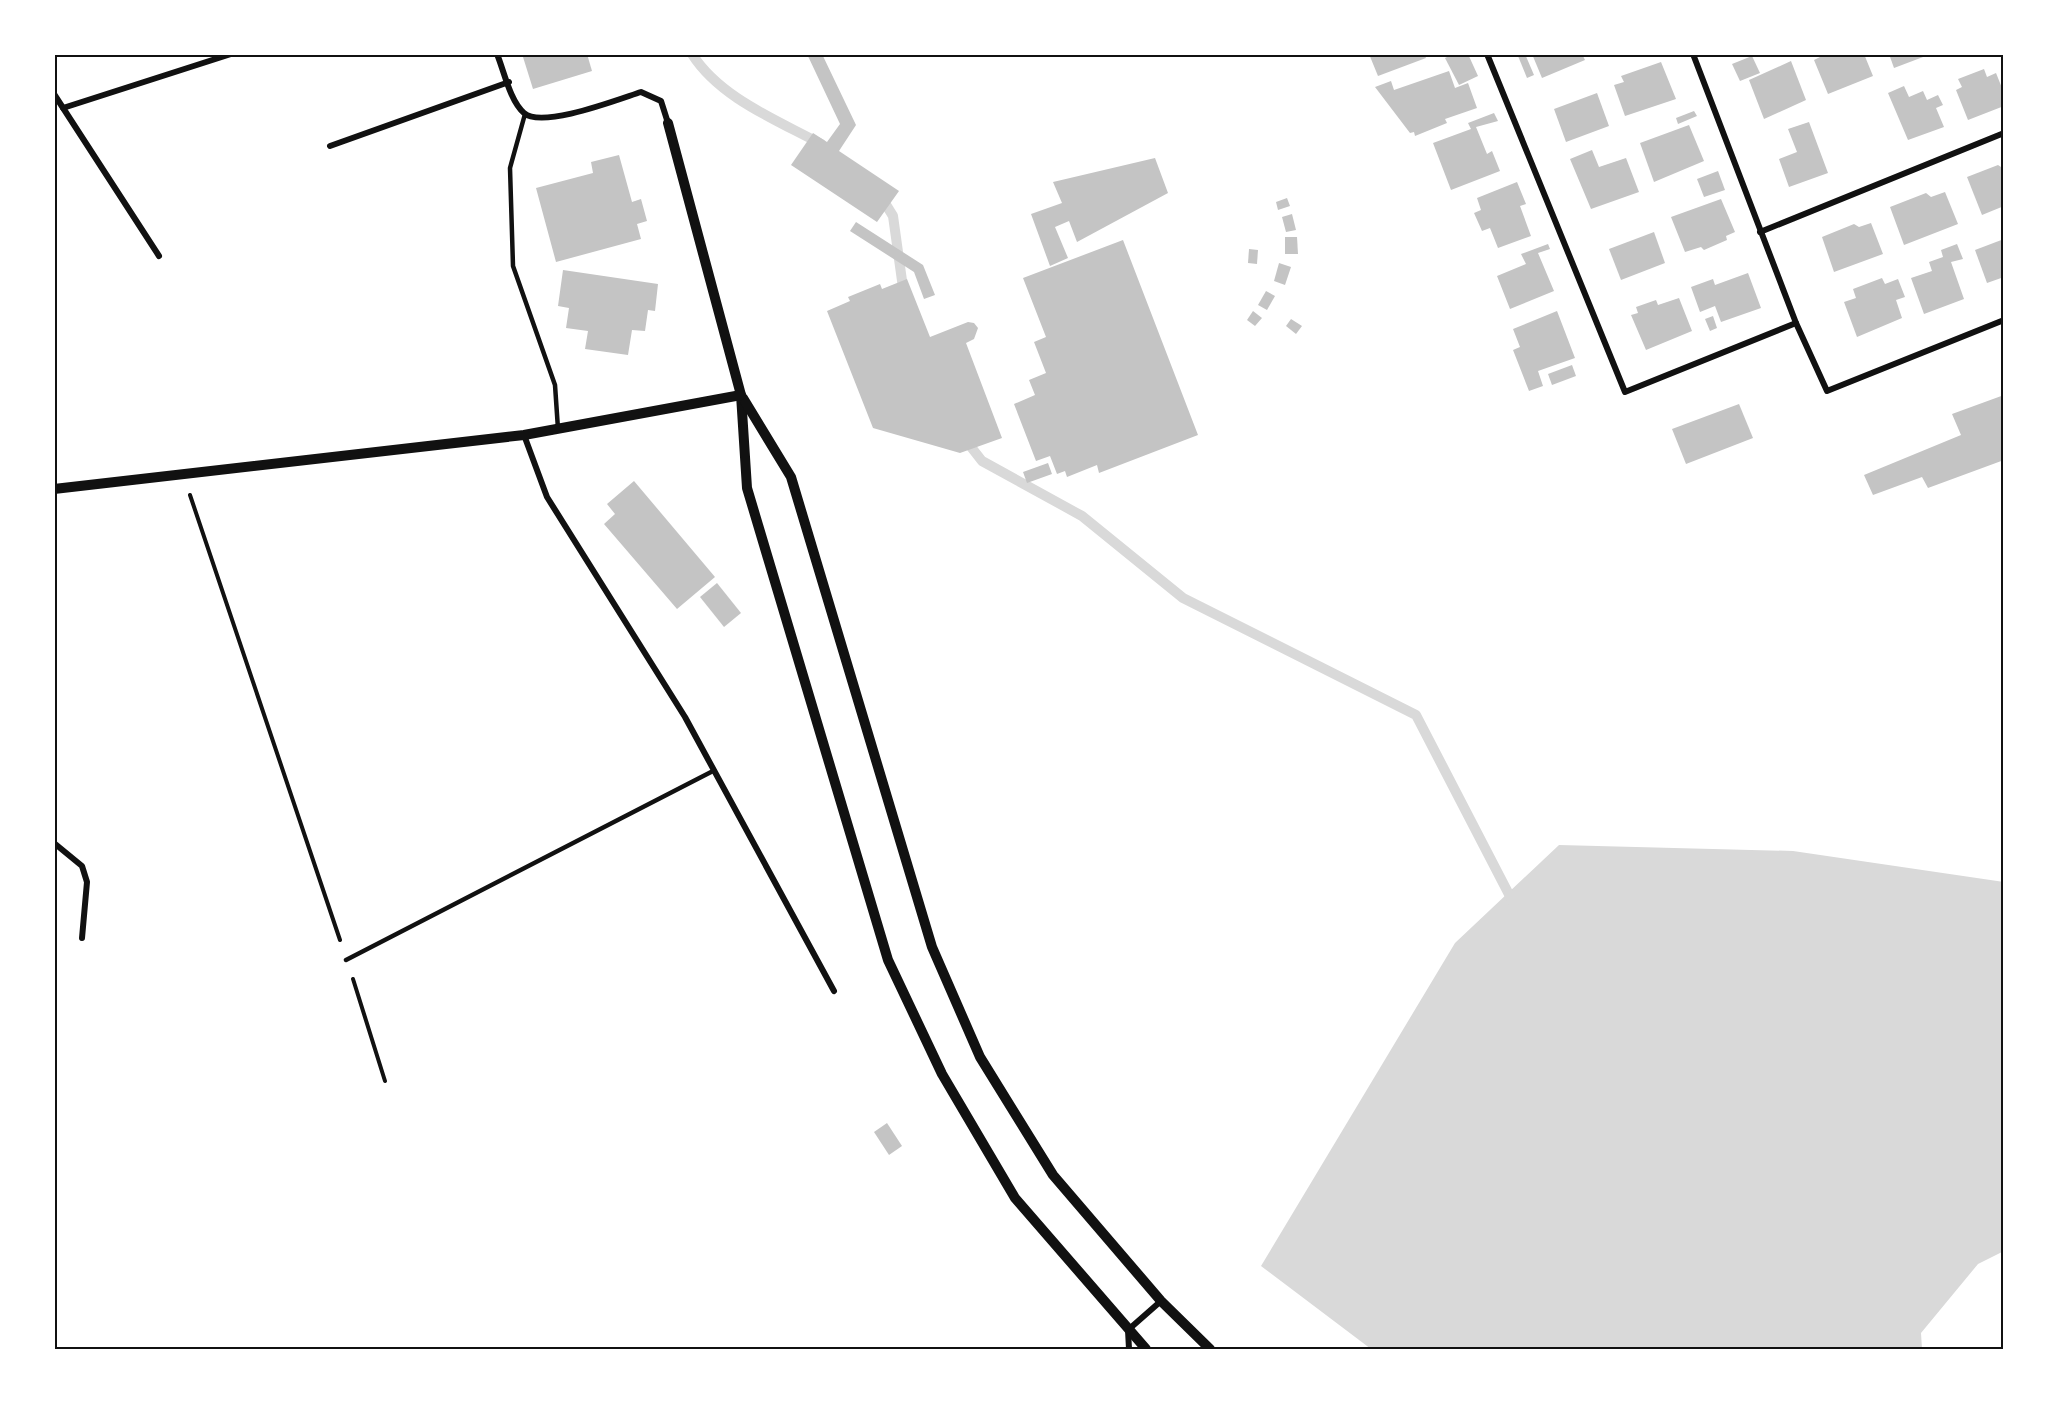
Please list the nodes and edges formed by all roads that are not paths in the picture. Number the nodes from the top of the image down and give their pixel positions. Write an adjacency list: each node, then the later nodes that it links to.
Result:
1 (231, 54): 7 (street)
2 (497, 54): 5 (street)
3 (1486, 54): 15 (street)
4 (1693, 54): 12 (street)
5 (509, 82): 8 (street); 11 (street)
6 (54, 94): 7 (street)
7 (63, 108): 13 (street)
8 (525, 114): 9 (street); 17 (lane)
9 (669, 123): 16 (street)
10 (2004, 133): 12 (street)
11 (330, 146)
12 (1760, 232): 15 (street)
13 (159, 256)
14 (2004, 320): 15 (street)
15 (1796, 323)
16 (741, 395): 17 (street); 25 (street); 26 (street)
17 (558, 429): 18 (street)
18 (524, 435): 19 (street); 20 (street)
19 (54, 489)
20 (713, 771): 23 (lane); 24 (street)
21 (54, 843): 22 (street)
22 (82, 938)
23 (346, 960)
24 (834, 991)
25 (1161, 1301): 26 (street); 29 (street)
26 (1128, 1330): 27 (street); 28 (street)
27 (1129, 1349)
28 (1146, 1349)
29 (1210, 1349)

